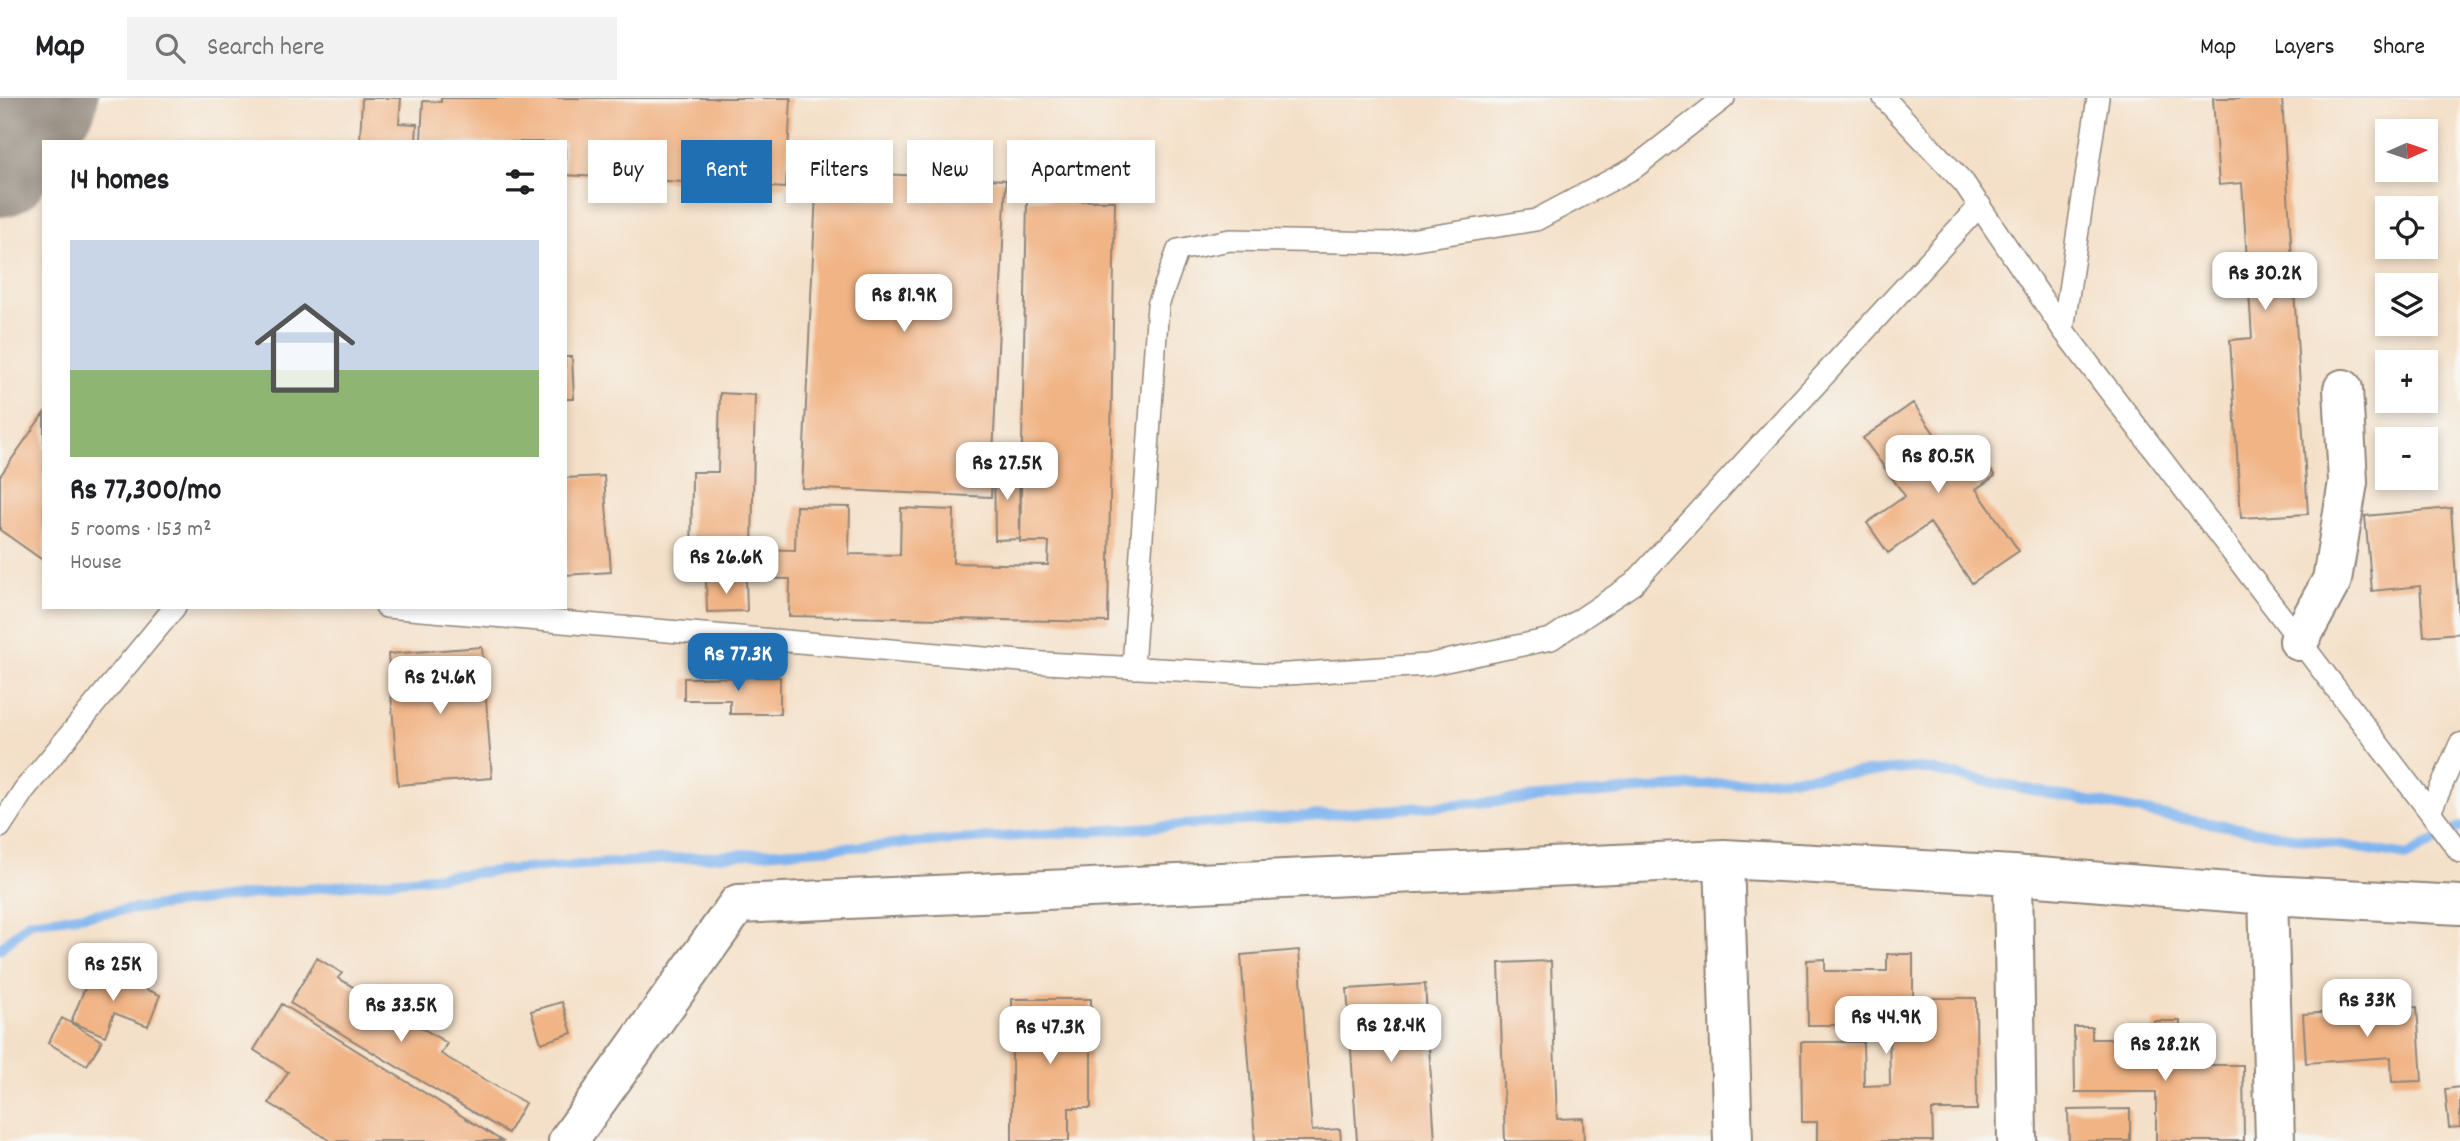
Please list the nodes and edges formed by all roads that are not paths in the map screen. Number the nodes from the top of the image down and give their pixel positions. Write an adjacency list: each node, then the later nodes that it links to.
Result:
1 (1724, 98): 10 (lane)
2 (1884, 98): 4 (lane)
3 (2098, 98): 5 (lane)
4 (1980, 205): 5 (lane); 10 (lane)
5 (2063, 330): 9 (lane)
6 (2343, 389): 9 (street)
7 (174, 609): 13 (lane)
8 (410, 609): 10 (lane)
9 (2299, 641): 12 (lane)
10 (1133, 668)
11 (2460, 744): 12 (lane)
12 (2435, 819): 14 (lane)
13 (0, 827)
14 (2460, 852)
15 (1724, 859): 16 (street); 19 (street); 20 (street)
16 (2013, 875): 17 (street); 21 (street)
17 (2268, 895): 18 (street); 22 (street)
18 (2460, 905)
19 (568, 1141)
20 (1734, 1141)
21 (2017, 1141)
22 (2275, 1141)

